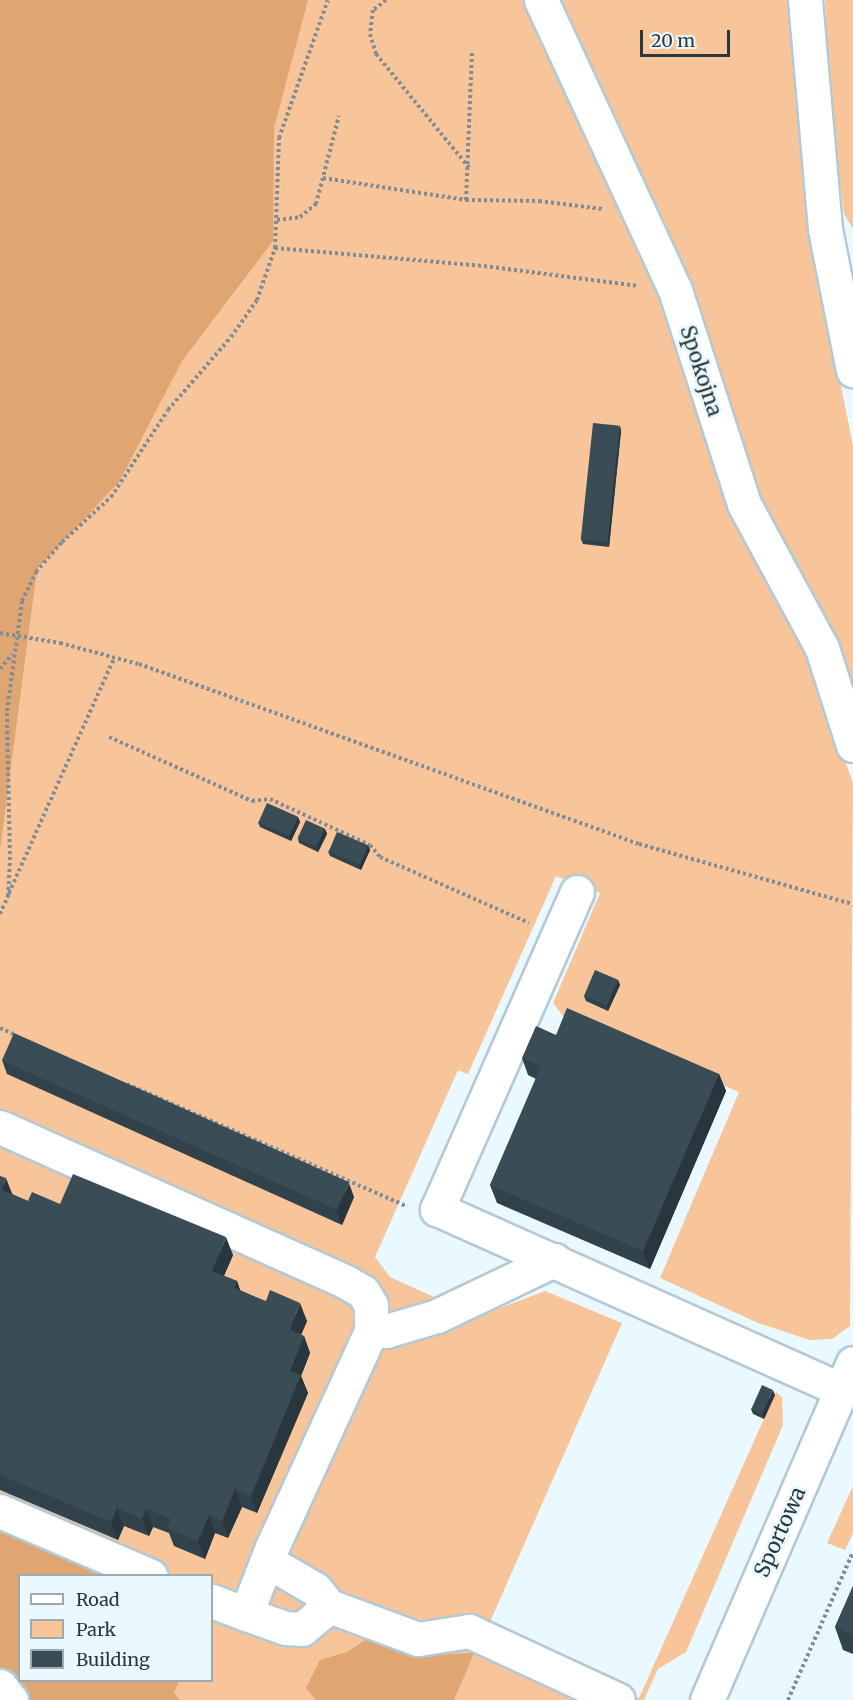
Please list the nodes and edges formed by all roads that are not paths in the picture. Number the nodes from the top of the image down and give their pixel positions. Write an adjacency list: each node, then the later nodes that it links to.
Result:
1 (541, 0): 5 (street, Spokojna)
2 (805, 0): 3 (street)
3 (844, 277): 4 (street)
4 (853, 370)
5 (853, 745)
6 (577, 892): 8 (street)
7 (0, 1127): 9 (street)
8 (554, 1260): 9 (street); 10 (street)
9 (371, 1330): 12 (street)
10 (847, 1377): 20 (street, Sportowa)
11 (0, 1511): 13 (street)
12 (267, 1561): 15 (street); 16 (street)
13 (149, 1574)
14 (213, 1601): 16 (street)
15 (329, 1606): 16 (street); 19 (street)
16 (246, 1614)
17 (0, 1686): 18 (street)
18 (11, 1700)
19 (618, 1700)
20 (708, 1700)

